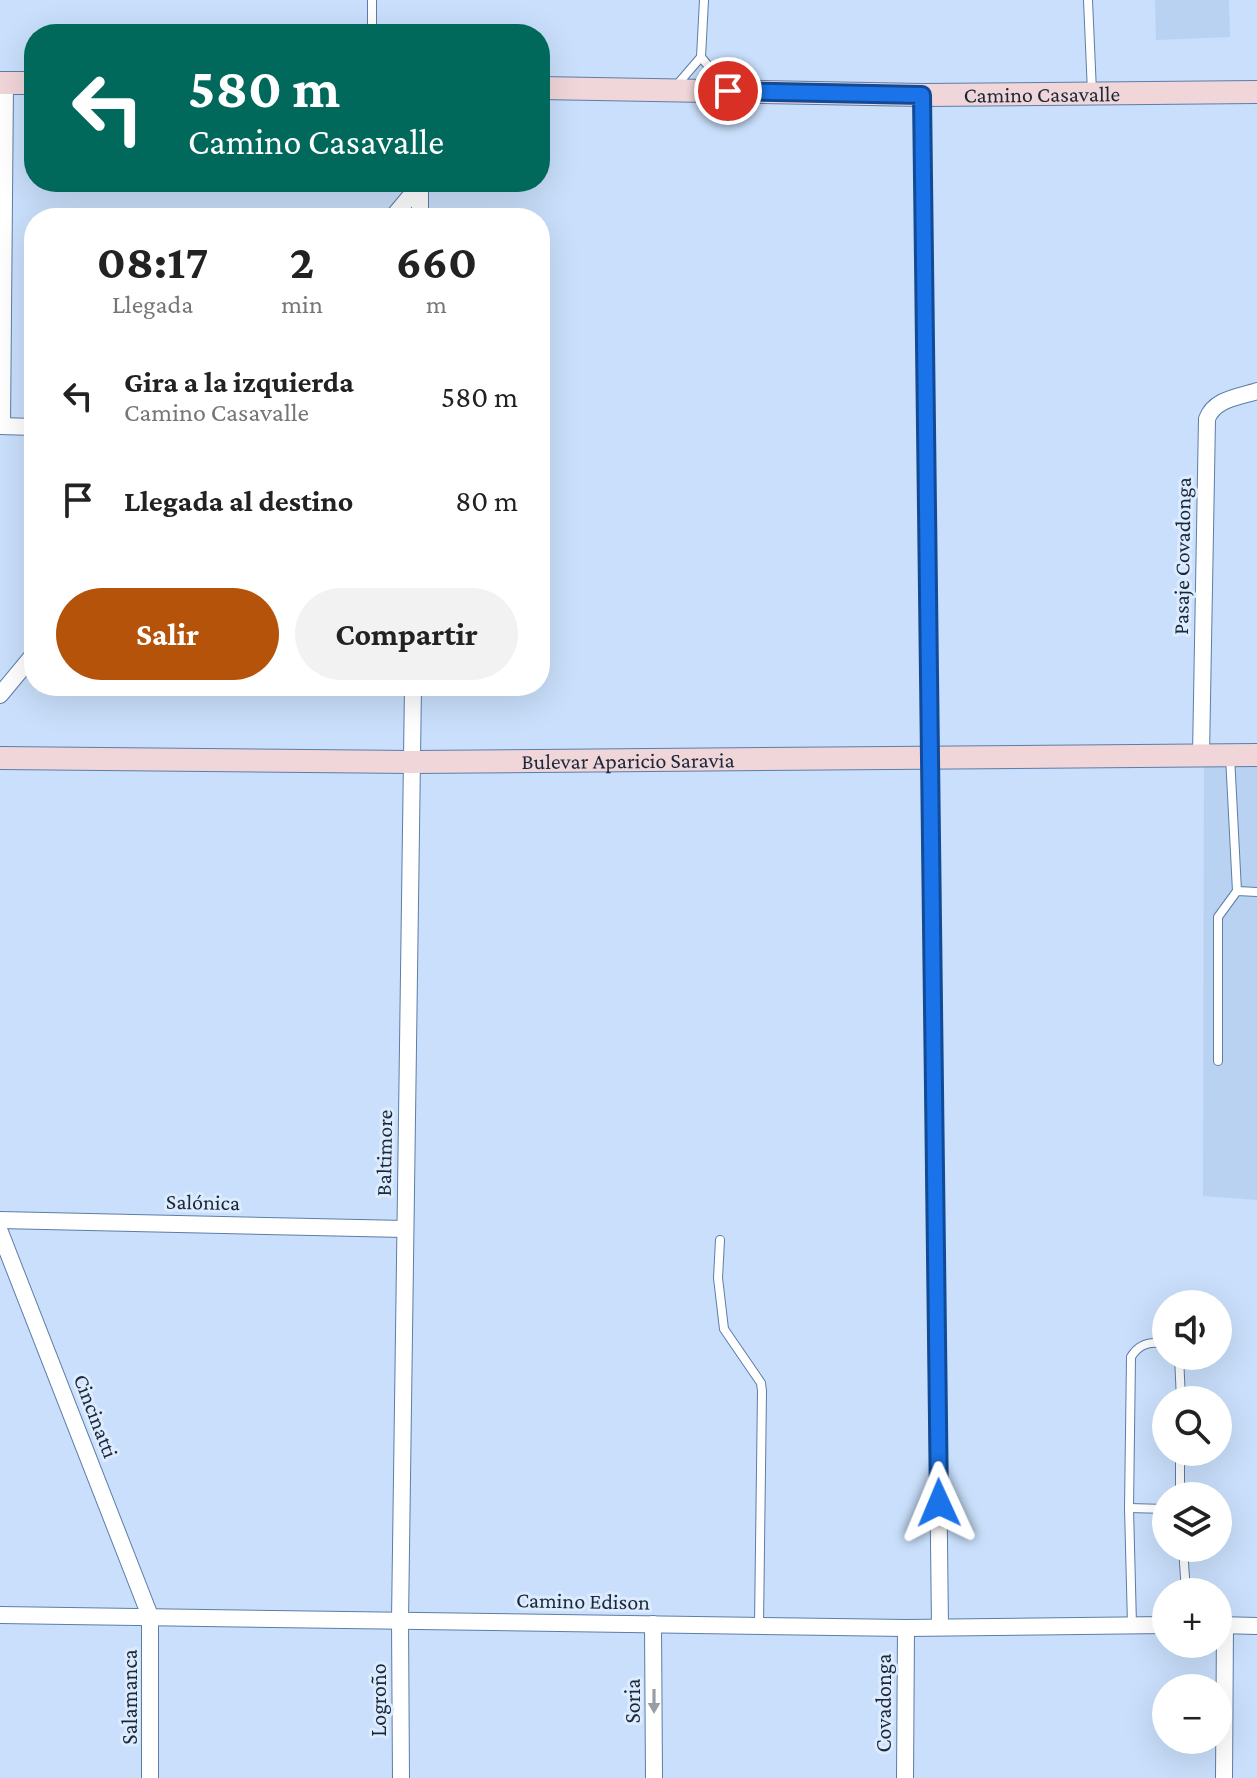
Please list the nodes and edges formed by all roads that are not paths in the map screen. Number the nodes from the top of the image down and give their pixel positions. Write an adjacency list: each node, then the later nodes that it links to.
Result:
1 (372, 0): 4 (lane)
2 (704, 0): 5 (lane)
3 (1088, 0): 12 (lane)
4 (372, 24)
5 (701, 57): 9 (lane); 10 (lane)
6 (3, 83): 7 (street); 17 (street)
7 (24, 83)
8 (550, 88): 9 (street, Camino Casavalle)
9 (672, 90): 10 (street, Camino Casavalle)
10 (728, 91): 13 (street, Camino Casavalle)
11 (1257, 92): 12 (street, Camino Casavalle)
12 (1092, 93): 13 (street, Camino Casavalle)
13 (922, 95): 26 (street)
14 (414, 192): 15 (street)
15 (400, 208)
16 (1257, 391): 22 (street, Pasaje Covadonga)
17 (1, 426): 18 (street)
18 (24, 427)
19 (24, 666): 20 (street)
20 (0, 695)
21 (413, 696): 27 (street, Baltimore)
22 (1201, 755): 23 (street, Bulevar Aparicio Saravia); 26 (street, Bulevar Aparicio Saravia)
23 (1230, 755): 24 (street, Bulevar Aparicio Saravia); 28 (lane)
24 (1257, 755)
25 (0, 758): 27 (street, Bulevar Aparicio Saravia)
26 (933, 759): 27 (street, Bulevar Aparicio Saravia); 47 (street)
27 (412, 762): 32 (street, Baltimore)
28 (1237, 891): 29 (lane); 30 (lane)
29 (1257, 892)
30 (1218, 1061)
31 (0, 1220): 32 (street, Salónica)
32 (405, 1229): 40 (street, Baltimore)
33 (0, 1232): 39 (street, Cincinatti)
34 (720, 1240): 44 (lane)
35 (1152, 1341): 36 (lane)
36 (1129, 1508): 37 (lane); 45 (lane)
37 (1152, 1509)
38 (0, 1615): 39 (street, Camino Edison)
39 (150, 1616): 40 (street, Camino Edison); 50 (street, Salamanca)
40 (400, 1621): 41 (street, Camino Edison); 51 (street, Logroño)
41 (653, 1624): 44 (street, Camino Edison); 52 (street, Soria, one-way to 52)
42 (1152, 1625): 45 (street, Camino Edison)
43 (1232, 1625): 46 (street)
44 (759, 1626): 48 (street, Camino Edison)
45 (1132, 1626): 47 (street, Camino Edison)
46 (1257, 1626)
47 (940, 1627): 48 (street, Camino Edison)
48 (906, 1628): 53 (street, Covadonga)
49 (1222, 1658): 54 (street)
50 (150, 1778)
51 (401, 1778)
52 (654, 1778)
53 (905, 1778)
54 (1224, 1778)

